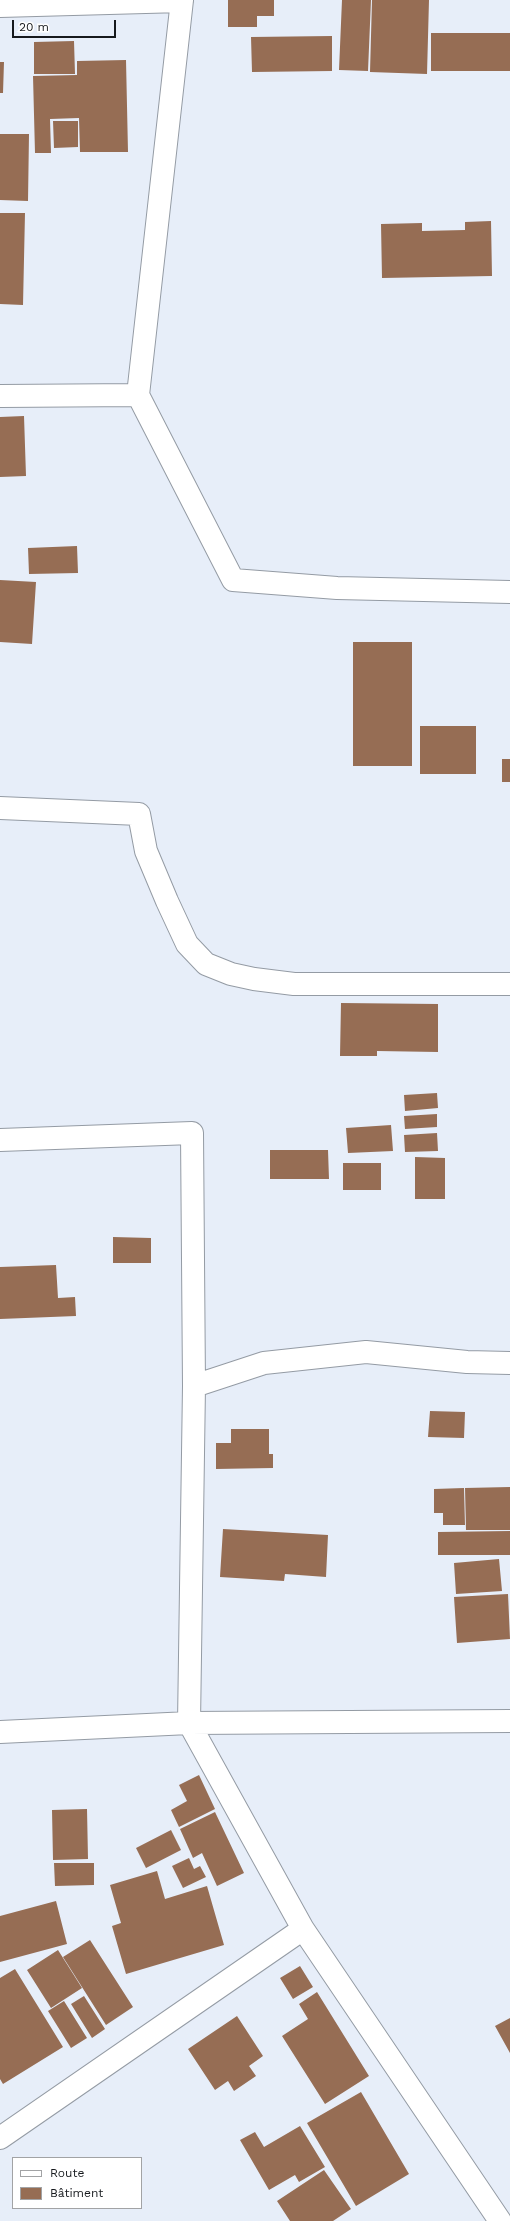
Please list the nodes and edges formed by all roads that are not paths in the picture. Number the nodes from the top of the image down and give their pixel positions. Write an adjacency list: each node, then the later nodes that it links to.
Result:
1 (182, 0): 2 (street); 3 (street)
2 (0, 6)
3 (138, 395): 4 (street); 5 (street)
4 (0, 396)
5 (510, 592)
6 (0, 808): 7 (street)
7 (510, 984)
8 (0, 1140): 10 (street)
9 (510, 1363): 10 (street)
10 (194, 1386): 12 (street)
11 (510, 1721): 12 (street)
12 (189, 1723): 13 (street); 14 (street)
13 (0, 1732)
14 (303, 1929): 15 (street); 16 (street)
15 (0, 2138)
16 (500, 2221)

